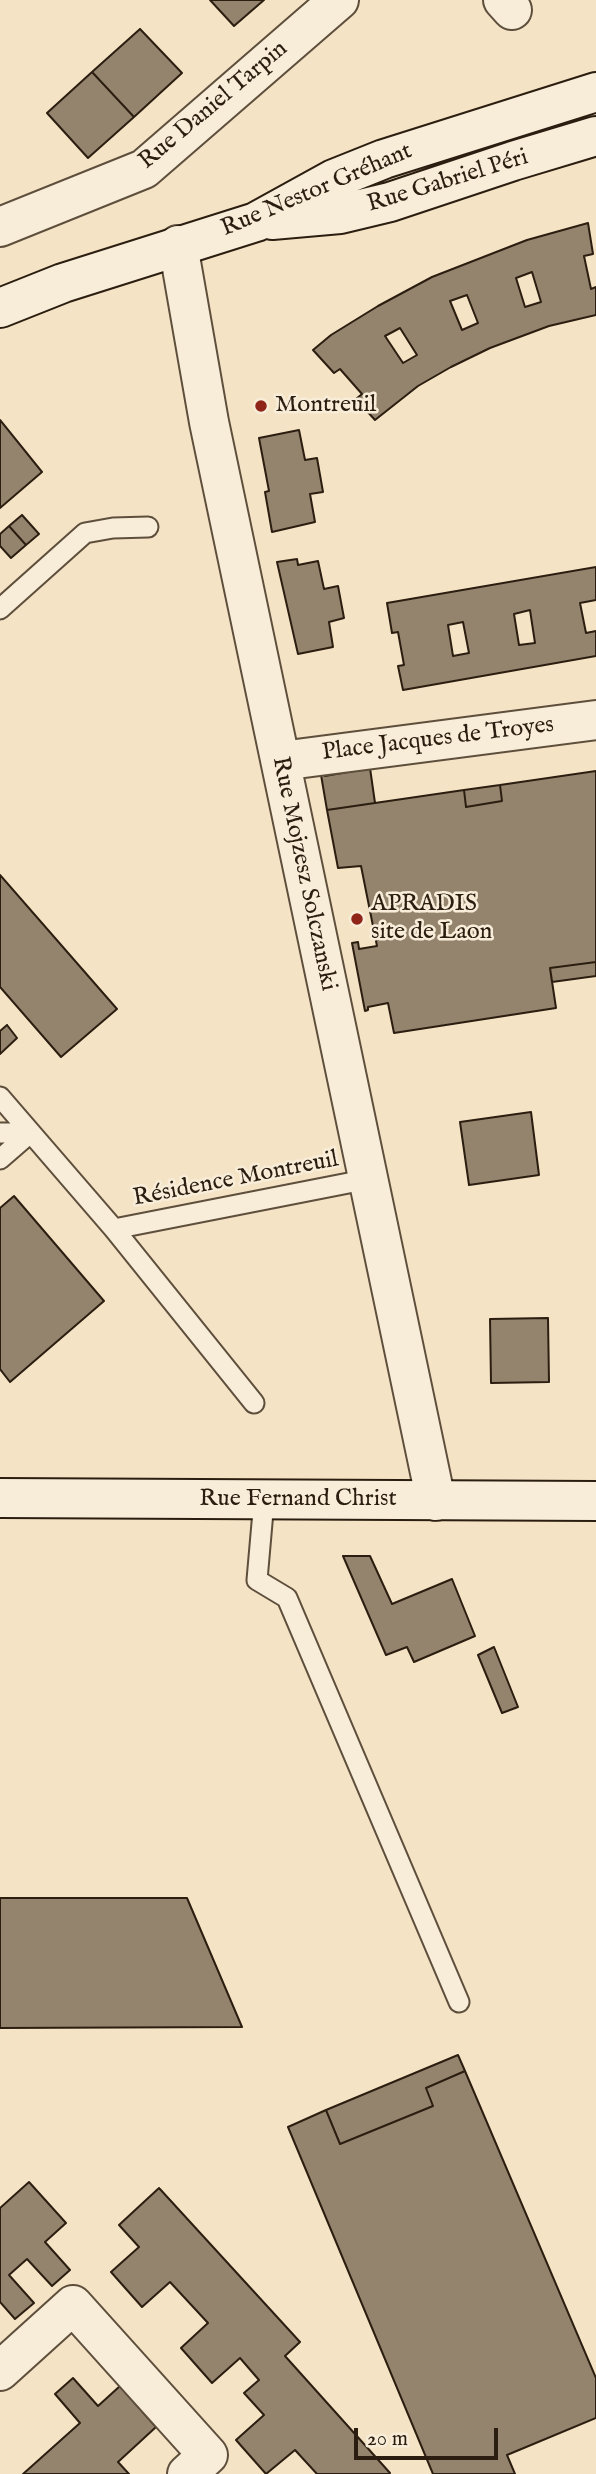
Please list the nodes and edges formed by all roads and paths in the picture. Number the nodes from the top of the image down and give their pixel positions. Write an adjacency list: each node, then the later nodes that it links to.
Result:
1 (340, 0): 5 (street, Rue Daniel Tarpin)
2 (596, 92): 4 (street, Rue Nestor Gréhant)
3 (596, 136): 4 (street, Rue Gabriel Péri)
4 (256, 222): 6 (street, Rue Nestor Gréhant)
5 (0, 227)
6 (178, 245): 7 (street, Rue Nestor Gréhant); 11 (street, Rue Mojzesz Solczanski)
7 (0, 308)
8 (148, 527): 9 (lane)
9 (0, 610)
10 (596, 720): 11 (street, Place Jacques de Troyes)
11 (281, 761): 16 (street, Rue Mojzesz Solczanski)
12 (0, 1097): 14 (lane, Résidence Montreuil)
13 (0, 1133): 14 (lane)
14 (30, 1133): 15 (lane); 17 (lane, Résidence Montreuil)
15 (0, 1159)
16 (369, 1179): 17 (lane, Résidence Montreuil); 21 (street, Rue Mojzesz Solczanski)
17 (114, 1229): 18 (lane)
18 (254, 1404)
19 (0, 1497): 20 (street, Rue Fernand Christ)
20 (264, 1500): 21 (street, Rue Fernand Christ); 23 (lane)
21 (436, 1501): 22 (street, Rue Fernand Christ)
22 (596, 1501)
23 (459, 2002)
24 (0, 2371): 25 (street)
25 (206, 2468)

